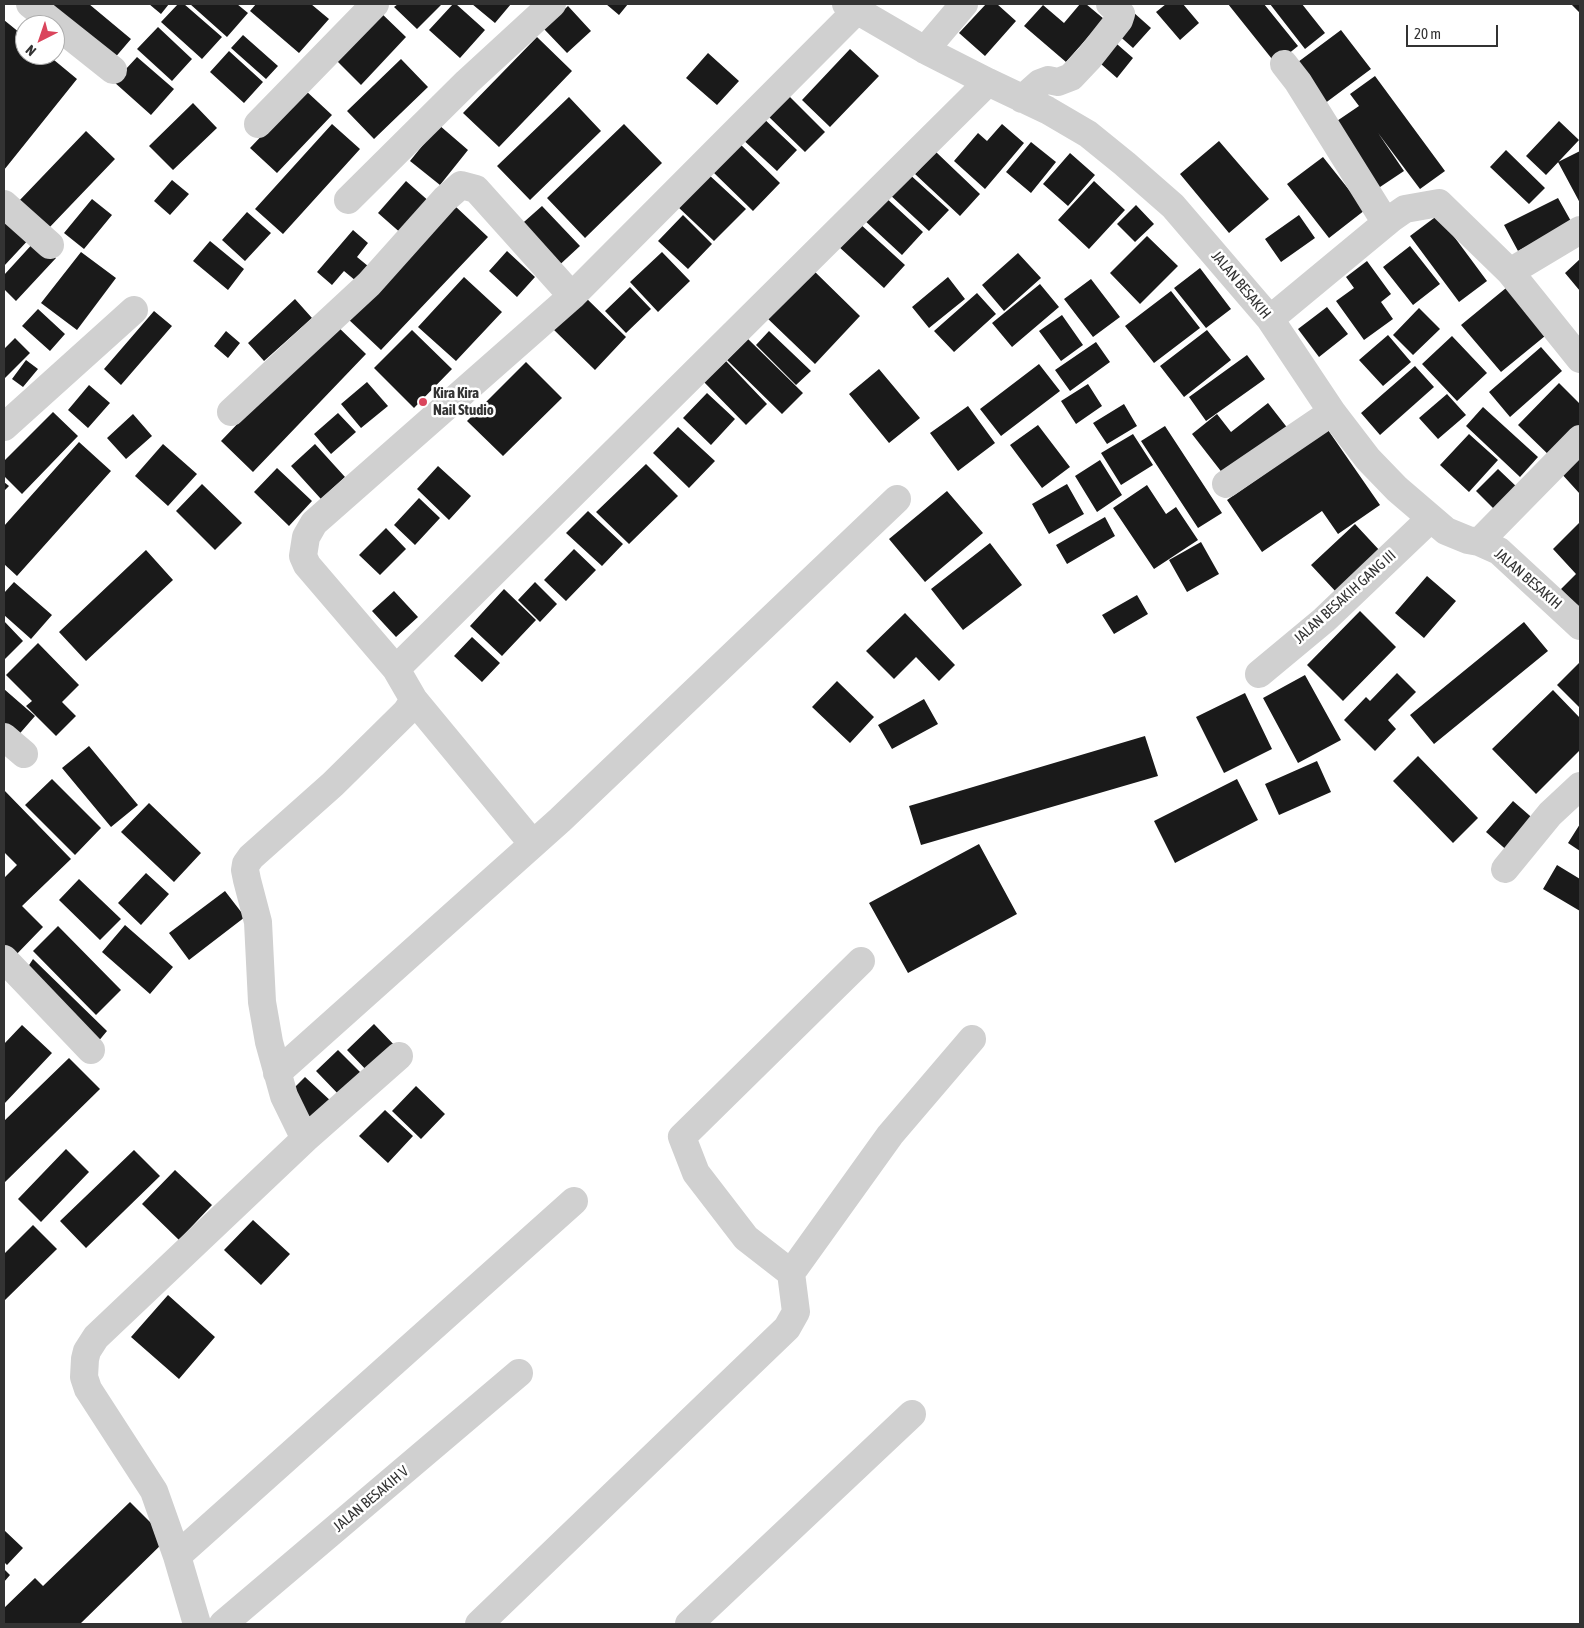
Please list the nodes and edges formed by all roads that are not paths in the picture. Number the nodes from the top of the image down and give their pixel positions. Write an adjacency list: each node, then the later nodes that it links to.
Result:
1 (30, 4): 9 (street)
2 (375, 4): 12 (street)
3 (552, 4): 13 (street)
4 (964, 4): 7 (street)
5 (1110, 4): 11 (street)
6 (852, 7): 7 (street, JALAN BESAKIH); 19 (street)
7 (925, 50): 10 (street, JALAN BESAKIH)
8 (1284, 64): 15 (street)
9 (113, 70)
10 (988, 82): 11 (street, JALAN BESAKIH); 32 (street)
11 (1022, 99): 21 (street, JALAN BESAKIH)
12 (258, 124)
13 (348, 200)
14 (4, 204): 17 (street)
15 (1386, 223): 18 (street); 21 (street)
16 (1580, 230): 18 (street)
17 (50, 245)
18 (1510, 272): 22 (street)
19 (572, 296): 23 (street); 32 (street)
20 (134, 310): 25 (street)
21 (1270, 319): 24 (street, JALAN BESAKIH)
22 (1580, 359)
23 (230, 412)
24 (1332, 412): 27 (street); 29 (street, JALAN BESAKIH)
25 (4, 427)
26 (1580, 439): 30 (street)
27 (1226, 484)
28 (897, 499): 38 (street)
29 (1430, 519): 30 (street, JALAN BESAKIH); 33 (street, JALAN BESAKIH GANG III)
30 (1479, 542): 31 (street, JALAN BESAKIH)
31 (1580, 626)
32 (396, 669): 34 (street)
33 (1259, 674)
34 (414, 700): 38 (street); 45 (street)
35 (4, 737): 36 (street)
36 (24, 754)
37 (1580, 786): 39 (street)
38 (533, 844): 45 (street)
39 (1505, 868)
40 (4, 959): 43 (street)
41 (861, 961): 48 (street)
42 (972, 1039): 48 (street)
43 (91, 1050)
44 (399, 1056): 46 (street)
45 (277, 1073): 46 (street)
46 (305, 1139): 51 (street)
47 (574, 1201): 51 (street)
48 (790, 1274): 54 (street)
49 (519, 1373): 53 (street, JALAN BESAKIH V)
50 (912, 1414): 55 (street)
51 (178, 1556): 52 (street)
52 (197, 1624)
53 (223, 1624)
54 (479, 1624)
55 (689, 1624)

